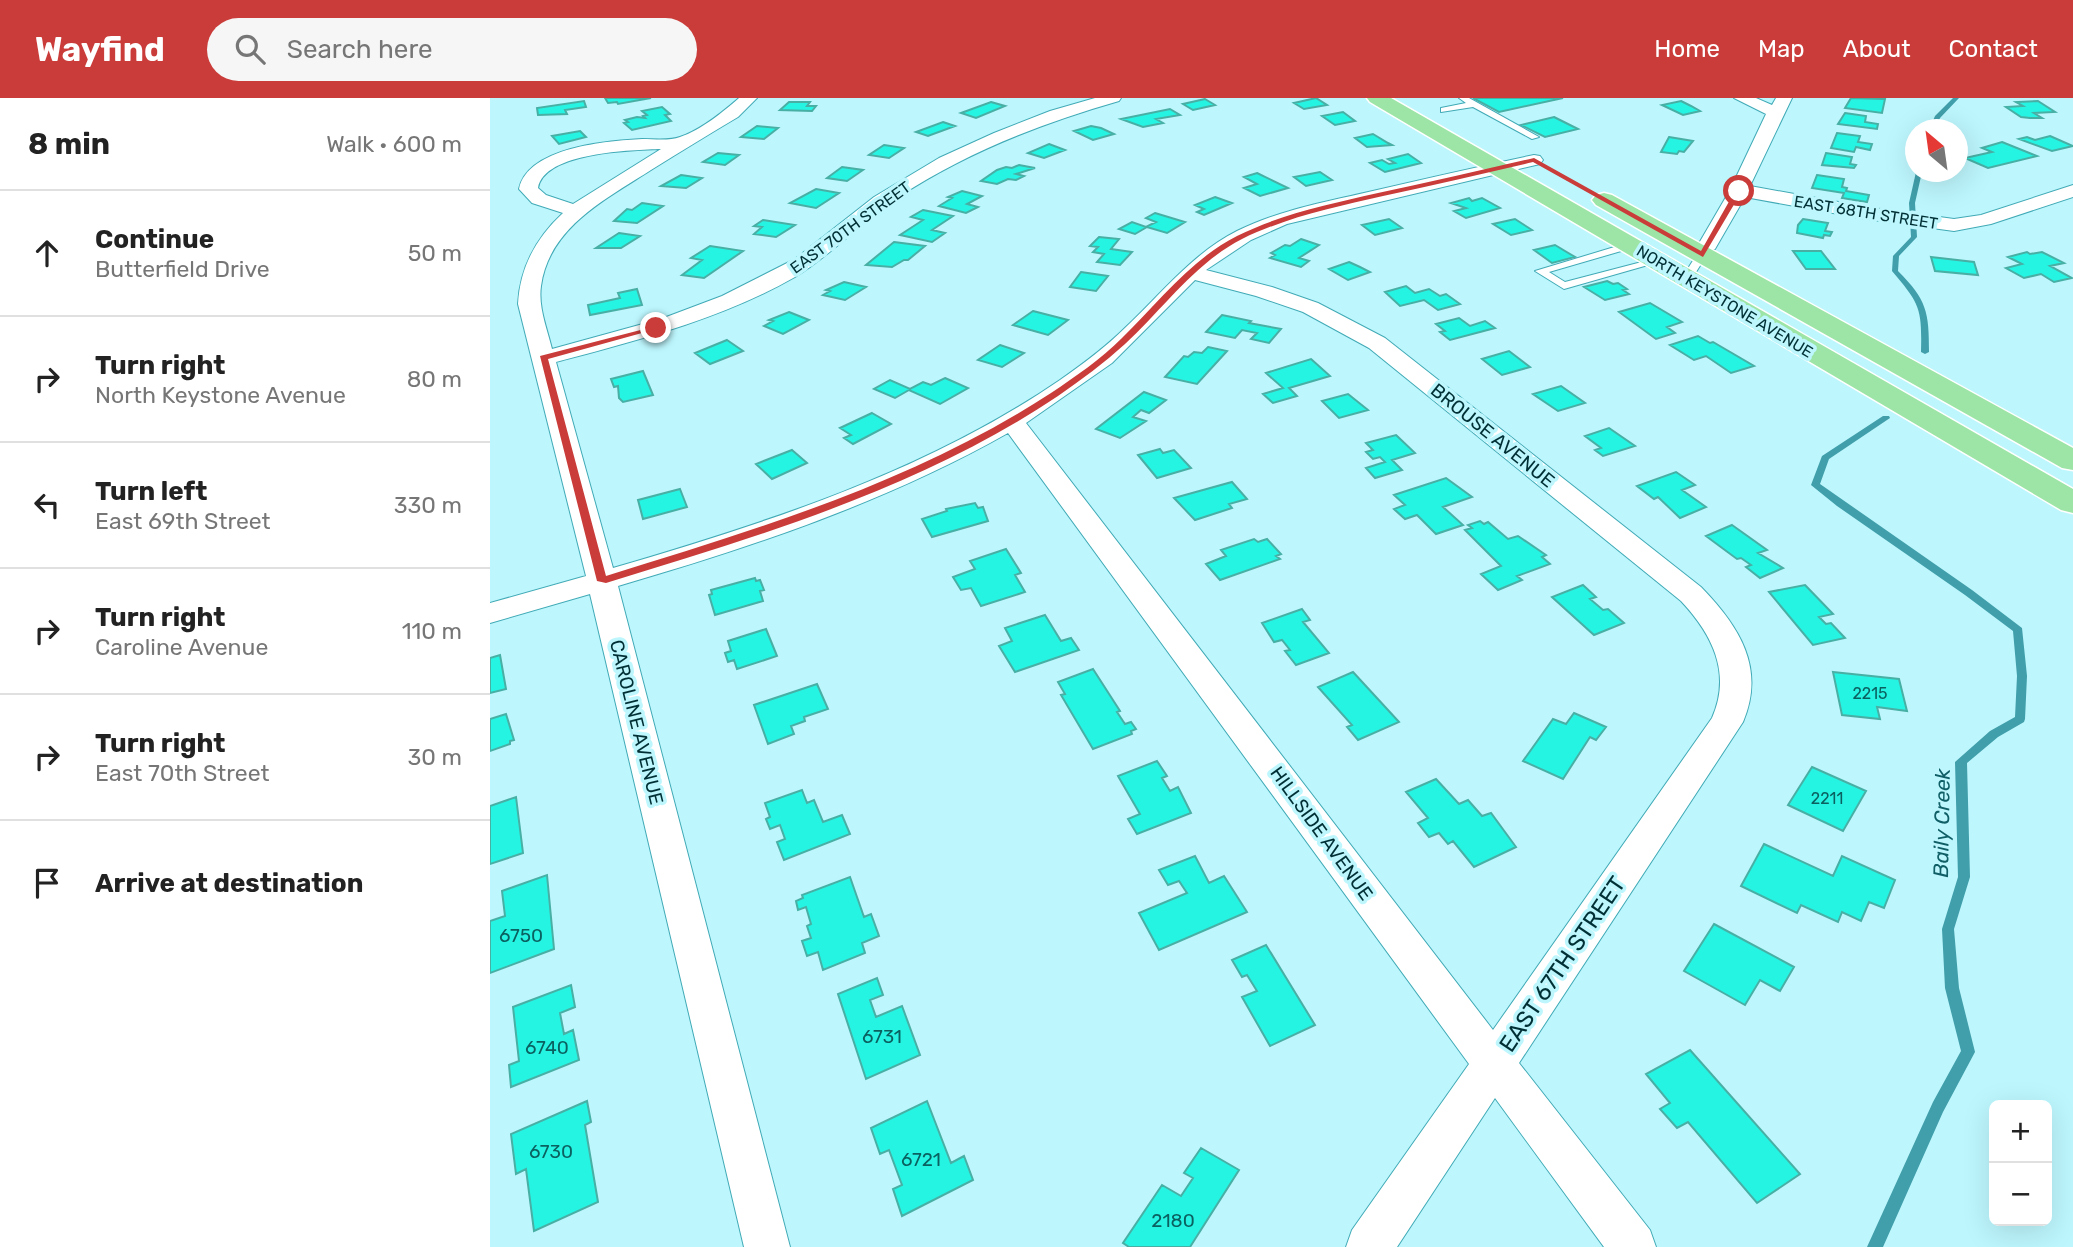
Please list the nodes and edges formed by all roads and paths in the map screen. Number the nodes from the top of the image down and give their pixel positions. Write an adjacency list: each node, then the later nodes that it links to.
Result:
1 (748, 98): 9 (street, CAROLINE AVENUE)
2 (1113, 98): 24 (street, EAST 70TH STREET)
3 (1377, 98): 11 (main road, NORTH KEYSTONE AVENUE)
4 (1422, 98): 6 (main road)
5 (1742, 98): 8 (street)
6 (1453, 104): 7 (lane); 7 (lane); 10 (main road)
7 (1474, 104): 10 (lane)
8 (1779, 105): 14 (street)
9 (684, 143): 16 (street, CAROLINE AVENUE); 16 (street, CAROLINE AVENUE)
10 (1534, 148): 11 (street); 12 (main road)
11 (1498, 168): 17 (main road, NORTH KEYSTONE AVENUE); 22 (street)
12 (1558, 174)
13 (1581, 187): 18 (main road, NORTH KEYSTONE AVENUE)
14 (1739, 191): 15 (street, EAST 68TH STREET); 18 (street)
15 (2073, 191)
16 (576, 211): 24 (street, CAROLINE AVENUE)
17 (1631, 245): 19 (lane); 20 (main road, NORTH KEYSTONE AVENUE)
18 (1705, 250): 23 (lane); 26 (main road, NORTH KEYSTONE AVENUE)
19 (1591, 257): 21 (lane); 21 (lane)
20 (1657, 261): 21 (lane); 23 (main road, NORTH KEYSTONE AVENUE)
21 (1617, 272)
22 (1190, 273): 25 (street); 30 (street, BROUSE AVENUE)
23 (1687, 278): 27 (main road, NORTH KEYSTONE AVENUE)
24 (543, 358): 28 (street, CAROLINE AVENUE)
25 (1010, 421): 28 (street); 31 (street, HILLSIDE AVENUE)
26 (2073, 461)
27 (2073, 503)
28 (602, 581): 29 (street); 32 (street, CAROLINE AVENUE)
29 (490, 613)
30 (1736, 674): 31 (street, EAST 67TH STREET)
31 (1493, 1065): 33 (street, EAST 67TH STREET); 34 (street, HILLSIDE AVENUE)
32 (767, 1247)
33 (1369, 1247)
34 (1633, 1247)

